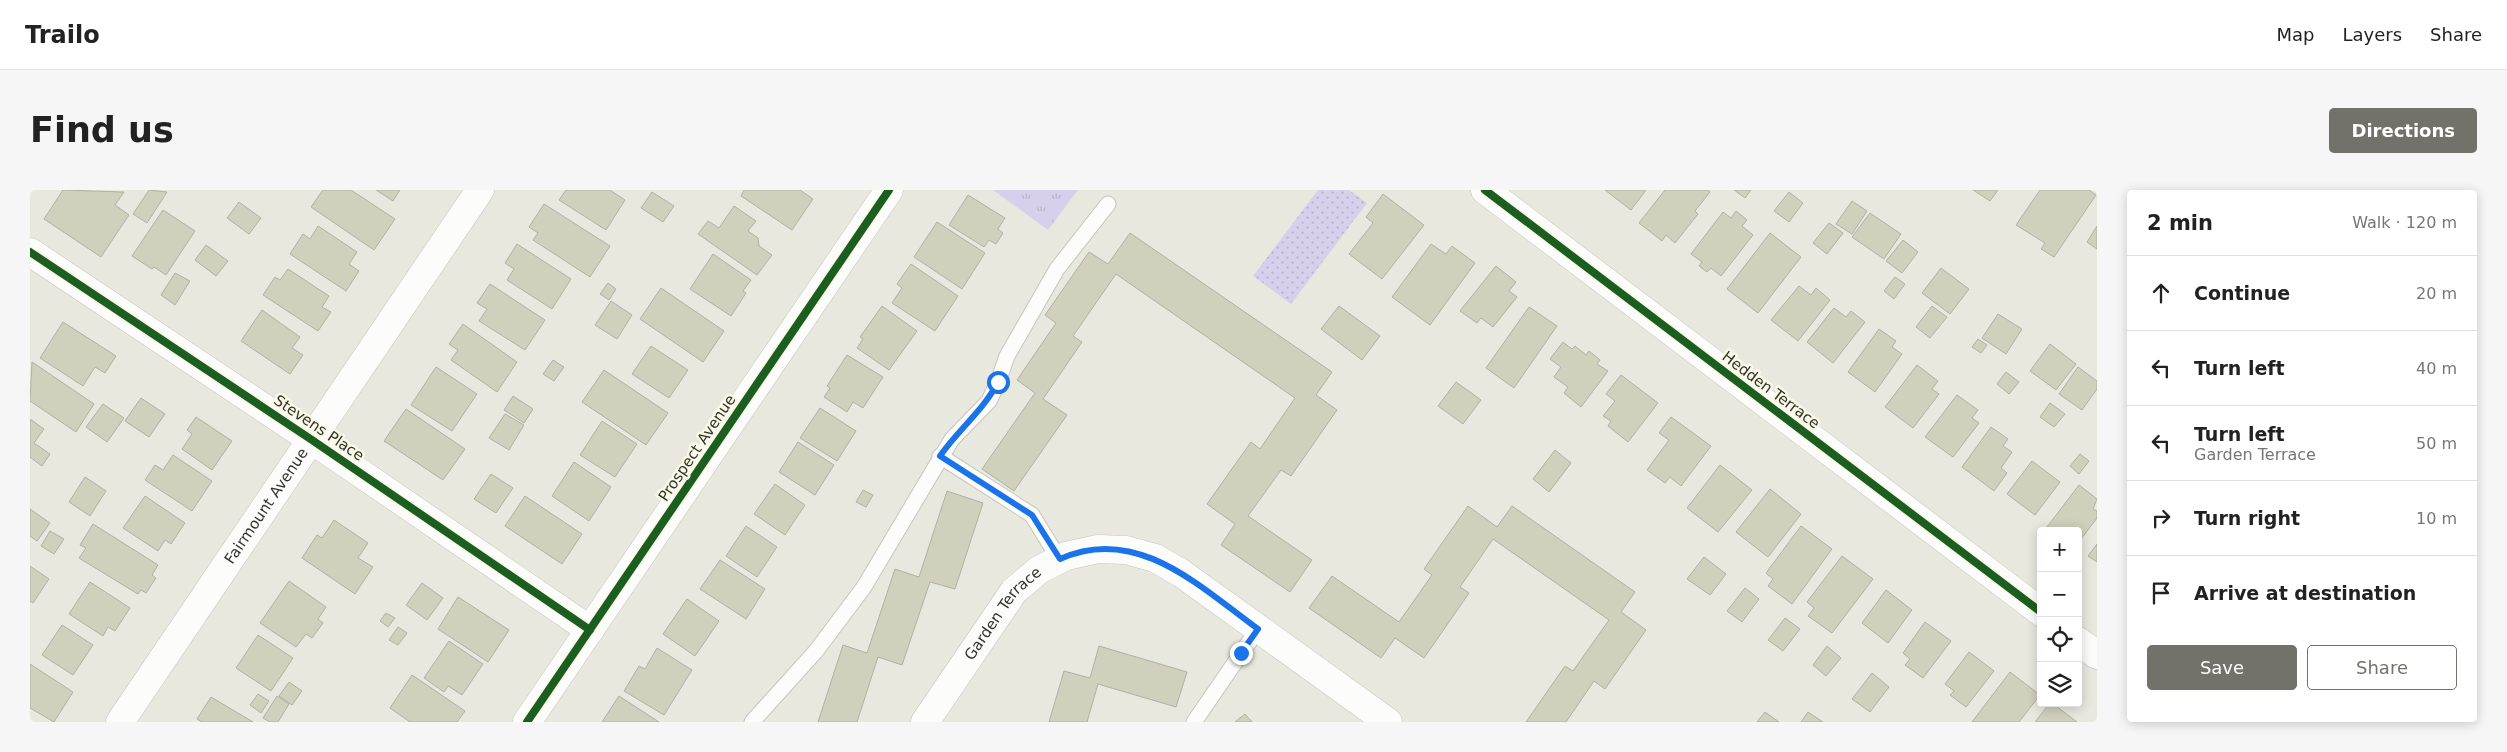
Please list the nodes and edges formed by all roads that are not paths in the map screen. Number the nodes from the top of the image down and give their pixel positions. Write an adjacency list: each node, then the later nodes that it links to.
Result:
1 (480, 190): 6 (street, Fairmount Avenue)
2 (889, 190): 11 (street, Prospect Avenue)
3 (1485, 190): 9 (street, Hedden Terrace)
4 (1108, 204): 7 (lane)
5 (31, 253): 6 (street, Stevens Place)
6 (312, 440): 11 (street, Stevens Place); 14 (street, Fairmount Avenue)
7 (940, 456): 8 (lane); 16 (lane)
8 (1060, 559): 10 (street, Garden Terrace); 17 (street, Garden Terrace)
9 (2037, 609)
10 (1258, 629): 18 (lane); 19 (street, Garden Terrace)
11 (590, 630): 15 (street, Prospect Avenue)
12 (2082, 644): 13 (street)
13 (2097, 655)
14 (120, 722)
15 (528, 722)
16 (752, 722)
17 (925, 722)
18 (1194, 722)
19 (1388, 722)

